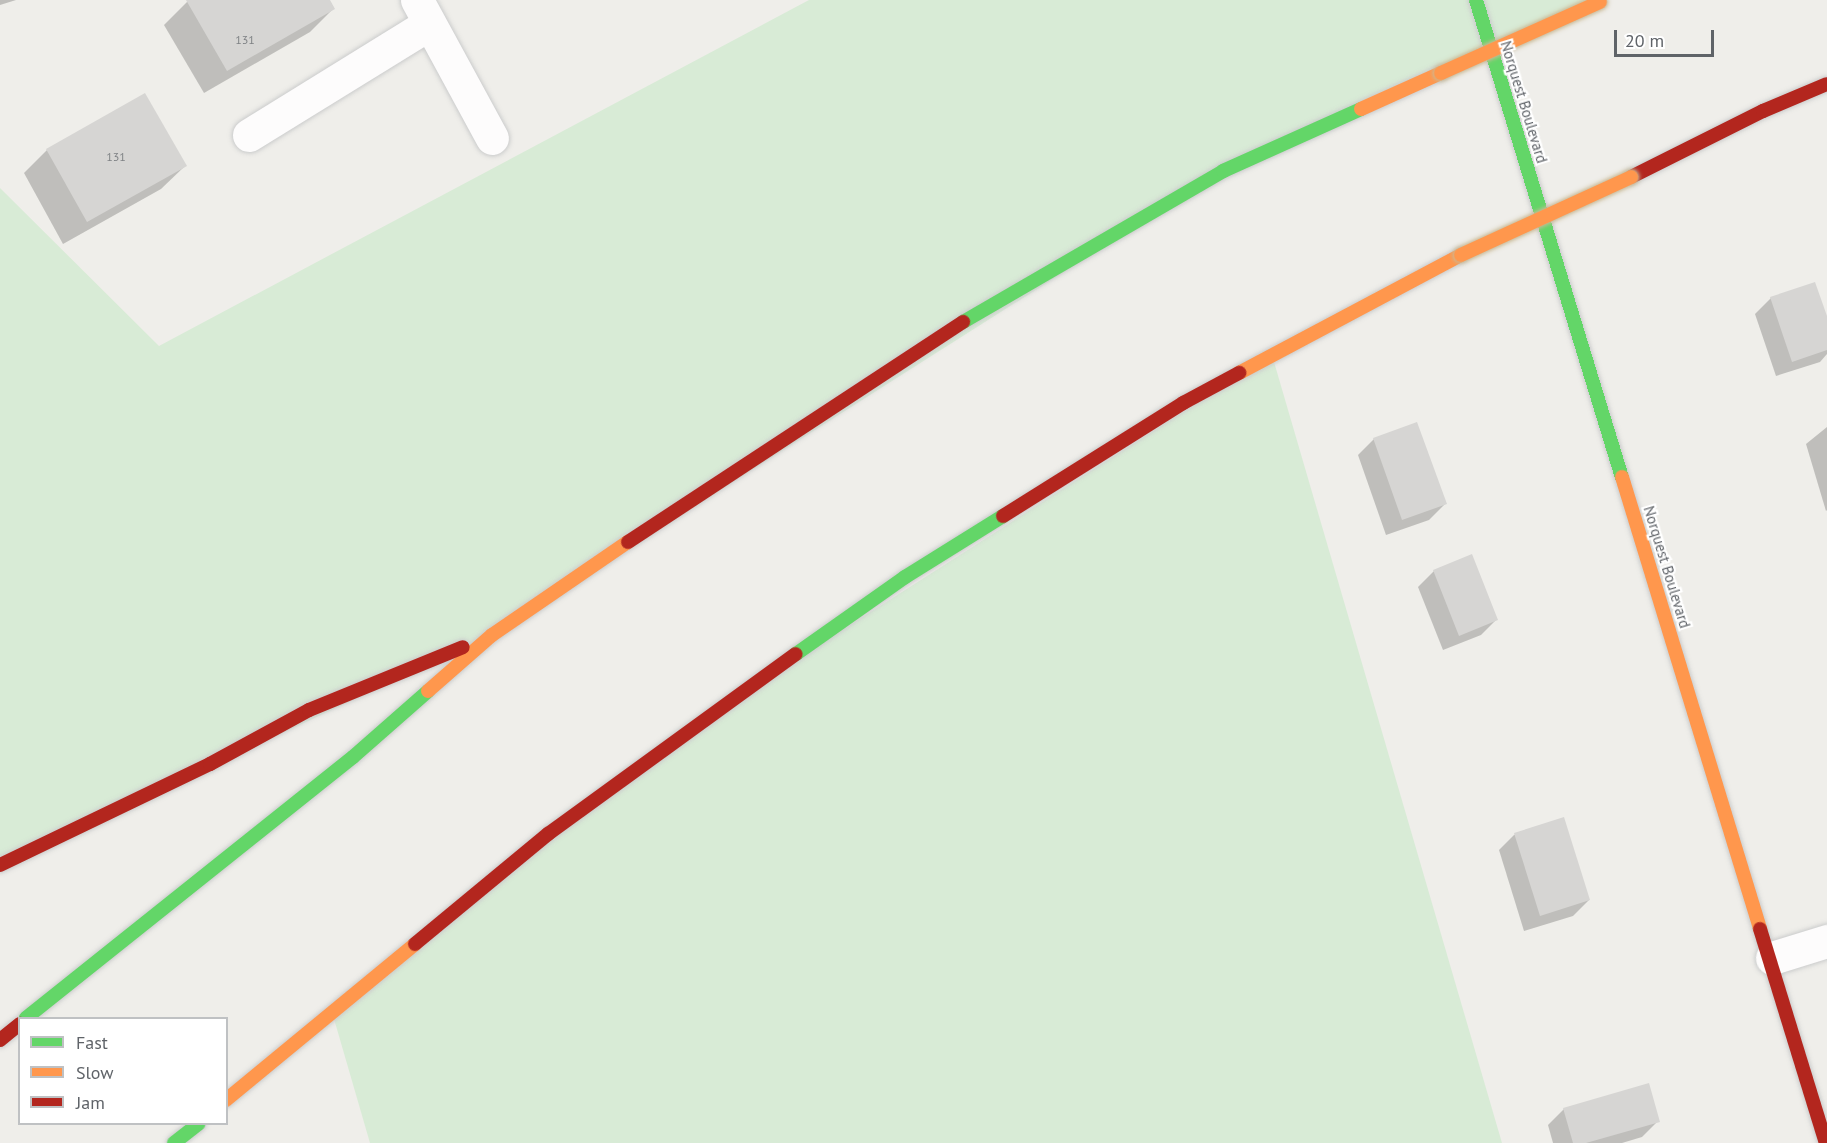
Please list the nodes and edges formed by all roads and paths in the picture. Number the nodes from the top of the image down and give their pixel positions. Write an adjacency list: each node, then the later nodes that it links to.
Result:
1 (1476, 0): 10 (main road, Norquest Boulevard)
2 (1602, 1): 7 (main road, bridge)
3 (423, 12): 5 (street); 6 (street)
4 (1827, 84): 14 (main road, bridge)
5 (249, 135)
6 (492, 138)
7 (492, 635): 8 (main road); 11 (main road)
8 (0, 865)
9 (1827, 941): 10 (street)
10 (1772, 958): 17 (main road, Norquest Boulevard)
11 (27, 1017)
12 (18, 1026): 13 (main road)
13 (0, 1040)
14 (228, 1098)
15 (197, 1125): 16 (main road)
16 (174, 1143)
17 (1826, 1143)

